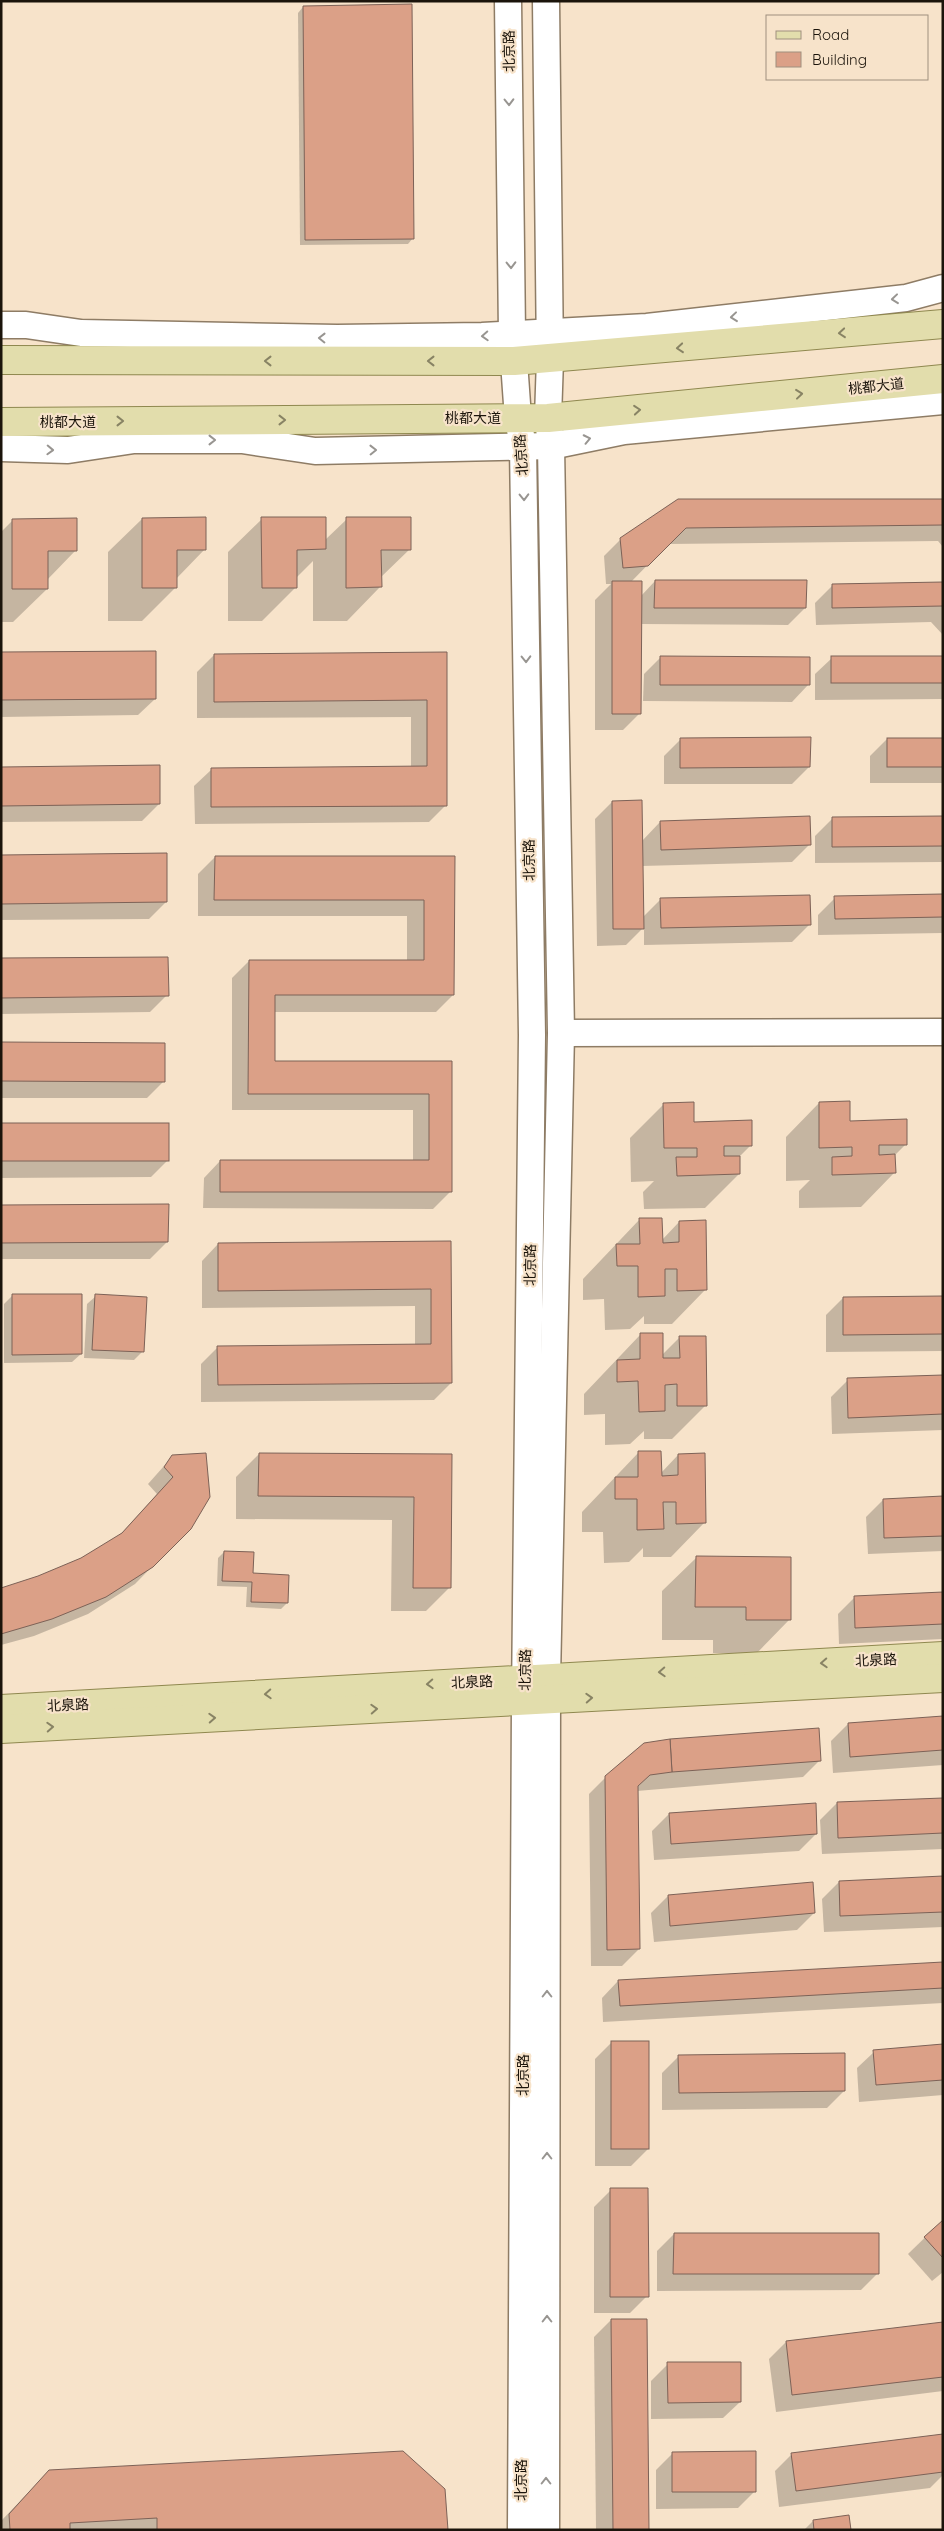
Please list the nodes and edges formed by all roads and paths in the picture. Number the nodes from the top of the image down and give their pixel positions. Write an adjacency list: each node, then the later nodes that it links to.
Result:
1 (508, 1): 7 (street, 北京路, one-way to 7)
2 (546, 1): 6 (street, 北京路)
3 (943, 288): 6 (street, one-way to 6)
4 (943, 324): 8 (main road, one-way to 8)
5 (1, 325): 7 (street, one-way to 5)
6 (550, 332): 7 (street); 8 (street, 北京路)
7 (512, 334): 10 (street, 北京路)
8 (550, 359): 10 (main road); 14 (street, 北京路)
9 (1, 360): 10 (main road, one-way to 9)
10 (514, 361): 13 (street, 北京路)
11 (943, 379): 14 (main road, 桃都大道, one-way to 11)
12 (943, 400): 16 (street, one-way to 12)
13 (518, 418): 14 (main road, 桃都大道); 15 (main road, 桃都大道, one-way to 13); 17 (street, 北京路)
14 (548, 418): 16 (street, 北京路)
15 (1, 422)
16 (551, 446): 17 (street); 20 (street, 北京路)
17 (523, 447): 18 (street, one-way to 17); 23 (street, 北京路, one-way to 23)
18 (1, 448)
19 (943, 1032): 20 (street)
20 (561, 1033): 23 (street, 北京路)
21 (943, 1656): 23 (main road, 北泉路, one-way to 23)
22 (943, 1678): 23 (main road, 北泉路, one-way to 22)
23 (536, 1690): 24 (main road, 北泉路, one-way to 24); 25 (main road, 北泉路, one-way to 23); 26 (street, 北京路); 27 (street, 北京路, one-way to 23)
24 (1, 1709)
25 (1, 1729)
26 (521, 2530)
27 (546, 2530)

